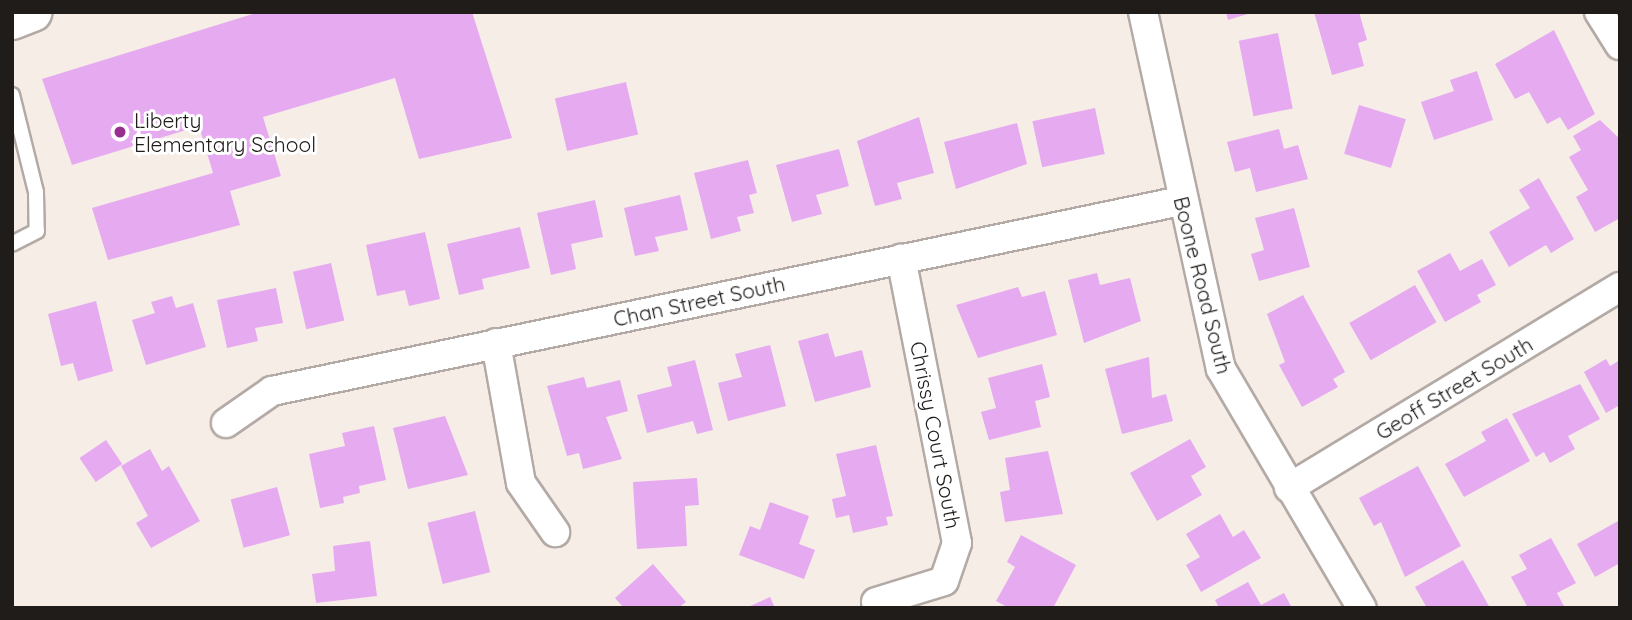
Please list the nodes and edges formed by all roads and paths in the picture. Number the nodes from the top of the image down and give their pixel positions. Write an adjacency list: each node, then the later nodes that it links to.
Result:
1 (33, 12): 4 (main road)
2 (1143, 12): 7 (street, Boone Road South)
3 (1599, 12): 5 (street)
4 (12, 20)
5 (1620, 45)
6 (12, 94): 8 (lane)
7 (1181, 201): 9 (street, Chan Street South); 13 (street, Boone Road South)
8 (12, 244)
9 (901, 258): 11 (street, Chan Street South); 15 (street, Chrissy Court South)
10 (1620, 287): 13 (street, Geoff Street South)
11 (496, 343): 12 (street, Chan Street South); 14 (street)
12 (226, 423)
13 (1289, 488): 16 (street, Boone Road South)
14 (555, 532)
15 (876, 602)
16 (1362, 608)

